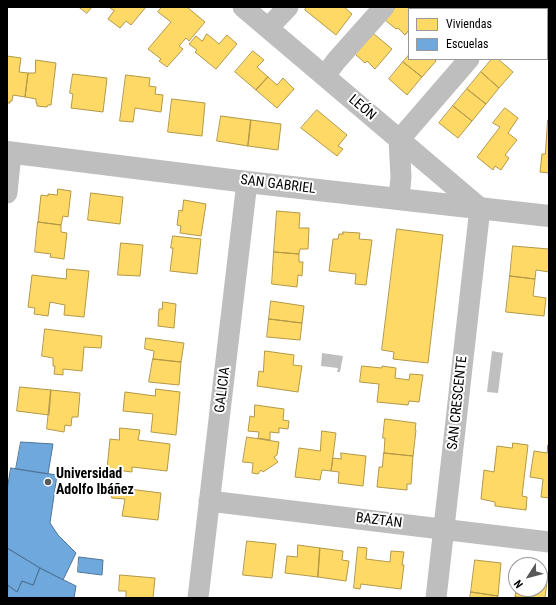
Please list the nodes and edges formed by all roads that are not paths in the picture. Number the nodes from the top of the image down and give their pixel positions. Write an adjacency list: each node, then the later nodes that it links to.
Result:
1 (243, 7): 4 (street, LEÓN)
2 (288, 7): 4 (street)
3 (384, 7): 6 (street)
4 (268, 28): 6 (street, LEÓN)
5 (469, 60): 7 (street)
6 (325, 76): 7 (street, LEÓN)
7 (399, 140): 11 (street); 12 (street, LEÓN)
8 (9, 153): 9 (street, SAN GABRIEL); 10 (street)
9 (247, 182): 11 (street, SAN GABRIEL); 14 (street, GALICIA)
10 (7, 193)
11 (399, 199): 12 (street, SAN GABRIEL)
12 (480, 208): 13 (street, SAN GABRIEL); 15 (street, SAN CRESCENTE)
13 (549, 216)
14 (209, 501): 15 (street, BAZTÁN); 17 (street, GALICIA)
15 (444, 529): 16 (street, BAZTÁN); 18 (street, SAN CRESCENTE)
16 (549, 542)
17 (198, 598)
18 (436, 598)

